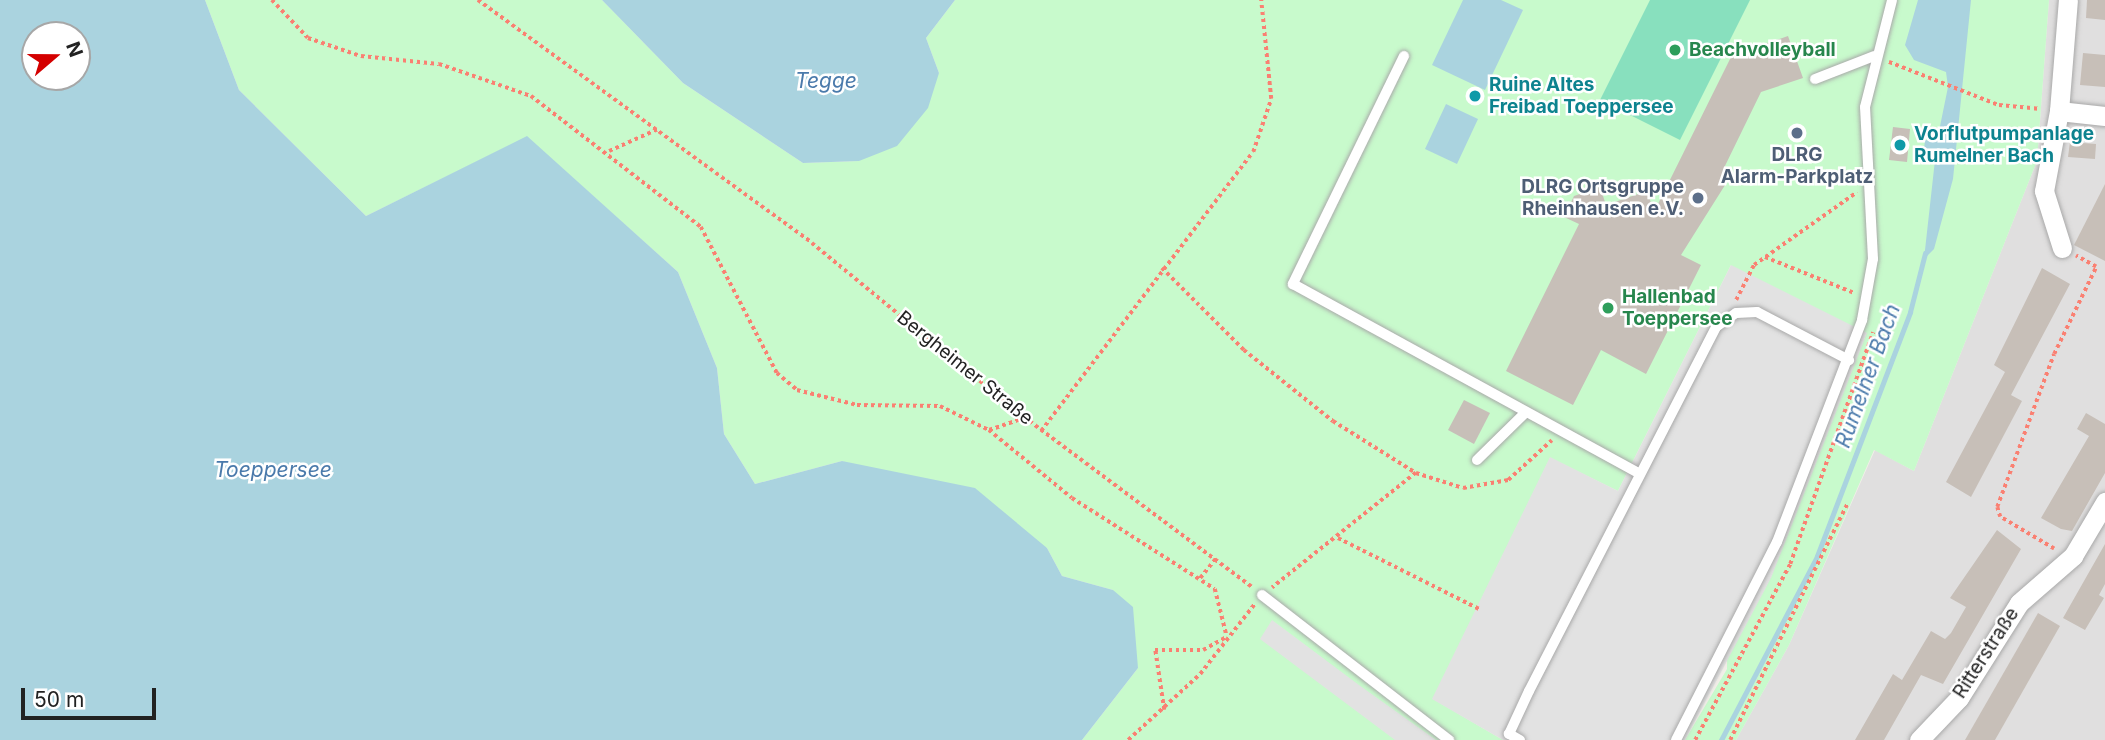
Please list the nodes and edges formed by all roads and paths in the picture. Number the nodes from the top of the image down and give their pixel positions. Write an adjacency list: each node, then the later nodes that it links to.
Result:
1 (272, 0): 12 (path)
2 (478, 0): 11 (path, Bergheimer Straße)
3 (1261, 0): 16 (path)
4 (1892, 0): 7 (lane)
5 (2068, 0): 9 (street)
6 (1404, 56): 20 (lane)
7 (1874, 56): 8 (lane); 9 (path); 13 (lane)
8 (1815, 79)
9 (2059, 111): 10 (street); 14 (street)
10 (2105, 116)
11 (658, 129): 12 (path); 21 (path, Bergheimer Straße)
12 (610, 151): 22 (path)
13 (1866, 184): 15 (path); 17 (lane)
14 (2062, 248): 32 (path)
15 (1765, 257): 17 (path); 18 (path)
16 (1162, 268): 23 (path); 26 (path)
17 (1868, 298): 19 (lane)
18 (1735, 313): 19 (lane); 27 (lane)
19 (1849, 360): 41 (lane)
20 (1525, 413): 24 (lane); 25 (lane)
21 (1024, 417): 22 (path); 23 (path, Bergheimer Straße)
22 (989, 430): 33 (path)
23 (1041, 430): 31 (path, Bergheimer Straße)
24 (1557, 431): 26 (path); 27 (lane)
25 (1477, 460)
26 (1416, 473): 30 (path)
27 (1638, 473): 40 (lane)
28 (2105, 502): 32 (street, Ritterstraße)
29 (1847, 504): 42 (path)
30 (1338, 538): 34 (path); 35 (path)
31 (1216, 558): 33 (path); 34 (path, Bergheimer Straße)
32 (2070, 558): 43 (street, Ritterstraße)
33 (1200, 578): 36 (path)
34 (1262, 595): 36 (path); 39 (lane)
35 (1481, 610)
36 (1227, 637): 37 (path); 37 (path)
37 (1164, 709): 38 (path)
38 (1128, 740)
39 (1449, 740)
40 (1520, 740)
41 (1676, 740)
42 (1730, 740)
43 (1919, 740)

